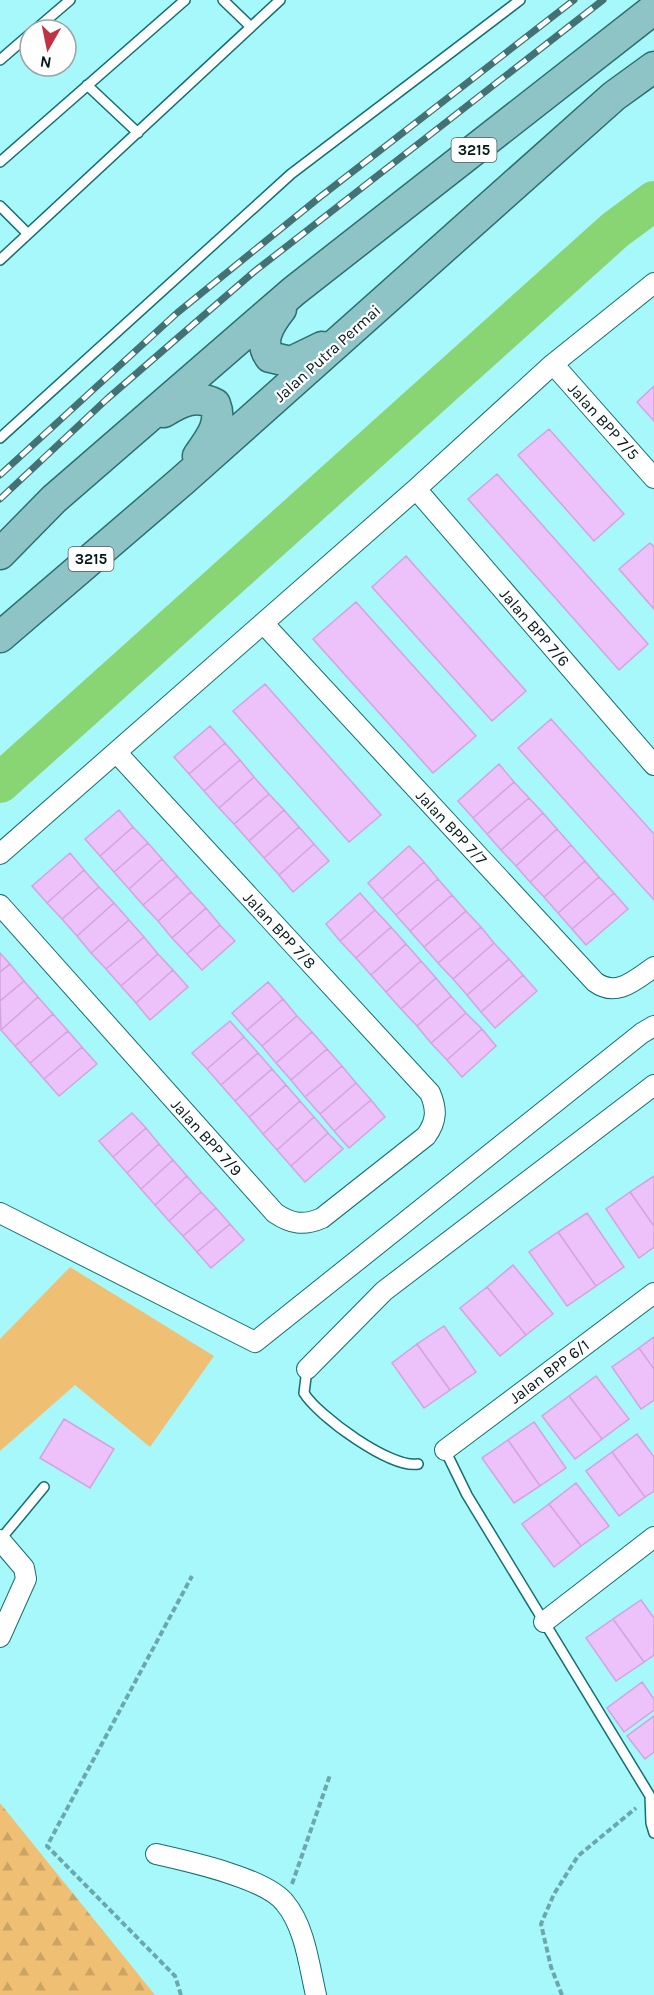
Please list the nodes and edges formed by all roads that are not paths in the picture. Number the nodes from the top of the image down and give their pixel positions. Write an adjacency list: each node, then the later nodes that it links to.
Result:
1 (70, 0): 7 (lane)
2 (185, 0): 12 (lane)
3 (223, 0): 8 (lane)
4 (280, 0): 8 (lane)
5 (520, 0): 23 (lane)
6 (654, 9): 19 (main road, 3215)
7 (49, 18)
8 (251, 27): 13 (lane)
9 (18, 44): 10 (lane)
10 (0, 60)
11 (654, 68): 20 (main road, Jalan Putra Permai / 3215)
12 (87, 85): 13 (lane); 14 (lane)
13 (138, 133): 16 (lane)
14 (0, 162)
15 (0, 206): 16 (lane)
16 (28, 234): 17 (lane)
17 (0, 260)
18 (654, 283): 21 (street)
19 (294, 291): 20 (main road); 22 (main road, 3215)
20 (354, 330): 25 (main road, Jalan Putra Permai / 3215)
21 (554, 364): 24 (street, Jalan BPP 7/5); 26 (street)
22 (126, 435): 25 (main road); 27 (main road, 3215)
23 (0, 438)
24 (654, 477)
25 (182, 481): 29 (main road, Jalan Putra Permai / 3215)
26 (416, 489): 28 (street); 31 (street, Jalan BPP 7/6)
27 (0, 554)
28 (263, 622): 30 (street); 34 (street, Jalan BPP 7/7)
29 (0, 637)
30 (116, 752): 32 (street); 37 (street, Jalan BPP 7/8)
31 (654, 765)
32 (0, 854)
33 (0, 905): 37 (street, Jalan BPP 7/9)
34 (654, 968)
35 (654, 1026): 38 (street)
36 (654, 1085): 40 (street)
37 (436, 1114)
38 (0, 1213)
39 (654, 1293): 41 (street, Jalan BPP 6/1)
40 (307, 1369): 42 (lane)
41 (445, 1450): 46 (lane)
42 (418, 1464)
43 (44, 1487): 45 (lane)
44 (654, 1537): 46 (street)
45 (0, 1540): 47 (street)
46 (544, 1622): 48 (lane)
47 (0, 1637)
48 (654, 1833)
49 (156, 1854): 50 (street)
50 (316, 1995)

